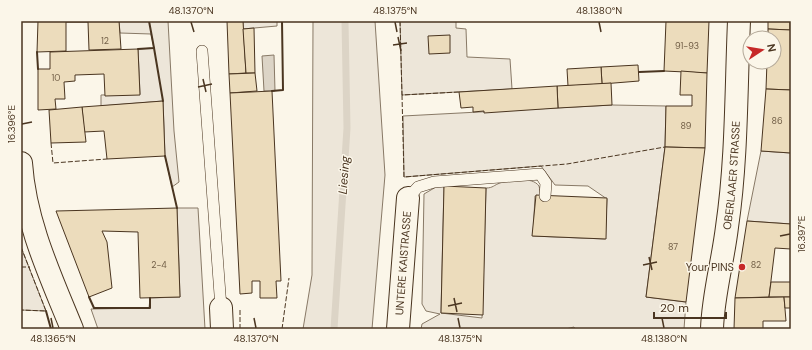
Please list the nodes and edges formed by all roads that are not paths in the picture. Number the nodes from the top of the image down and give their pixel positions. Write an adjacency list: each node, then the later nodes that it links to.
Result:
1 (739, 21): 9 (street, OBERLAAER STRASSE)
2 (202, 51): 6 (lane)
3 (21, 163): 7 (street)
4 (545, 196): 5 (lane)
5 (408, 198): 8 (street, UNTERE KAISTRASSE)
6 (222, 319)
7 (72, 329)
8 (398, 329)
9 (712, 329)

